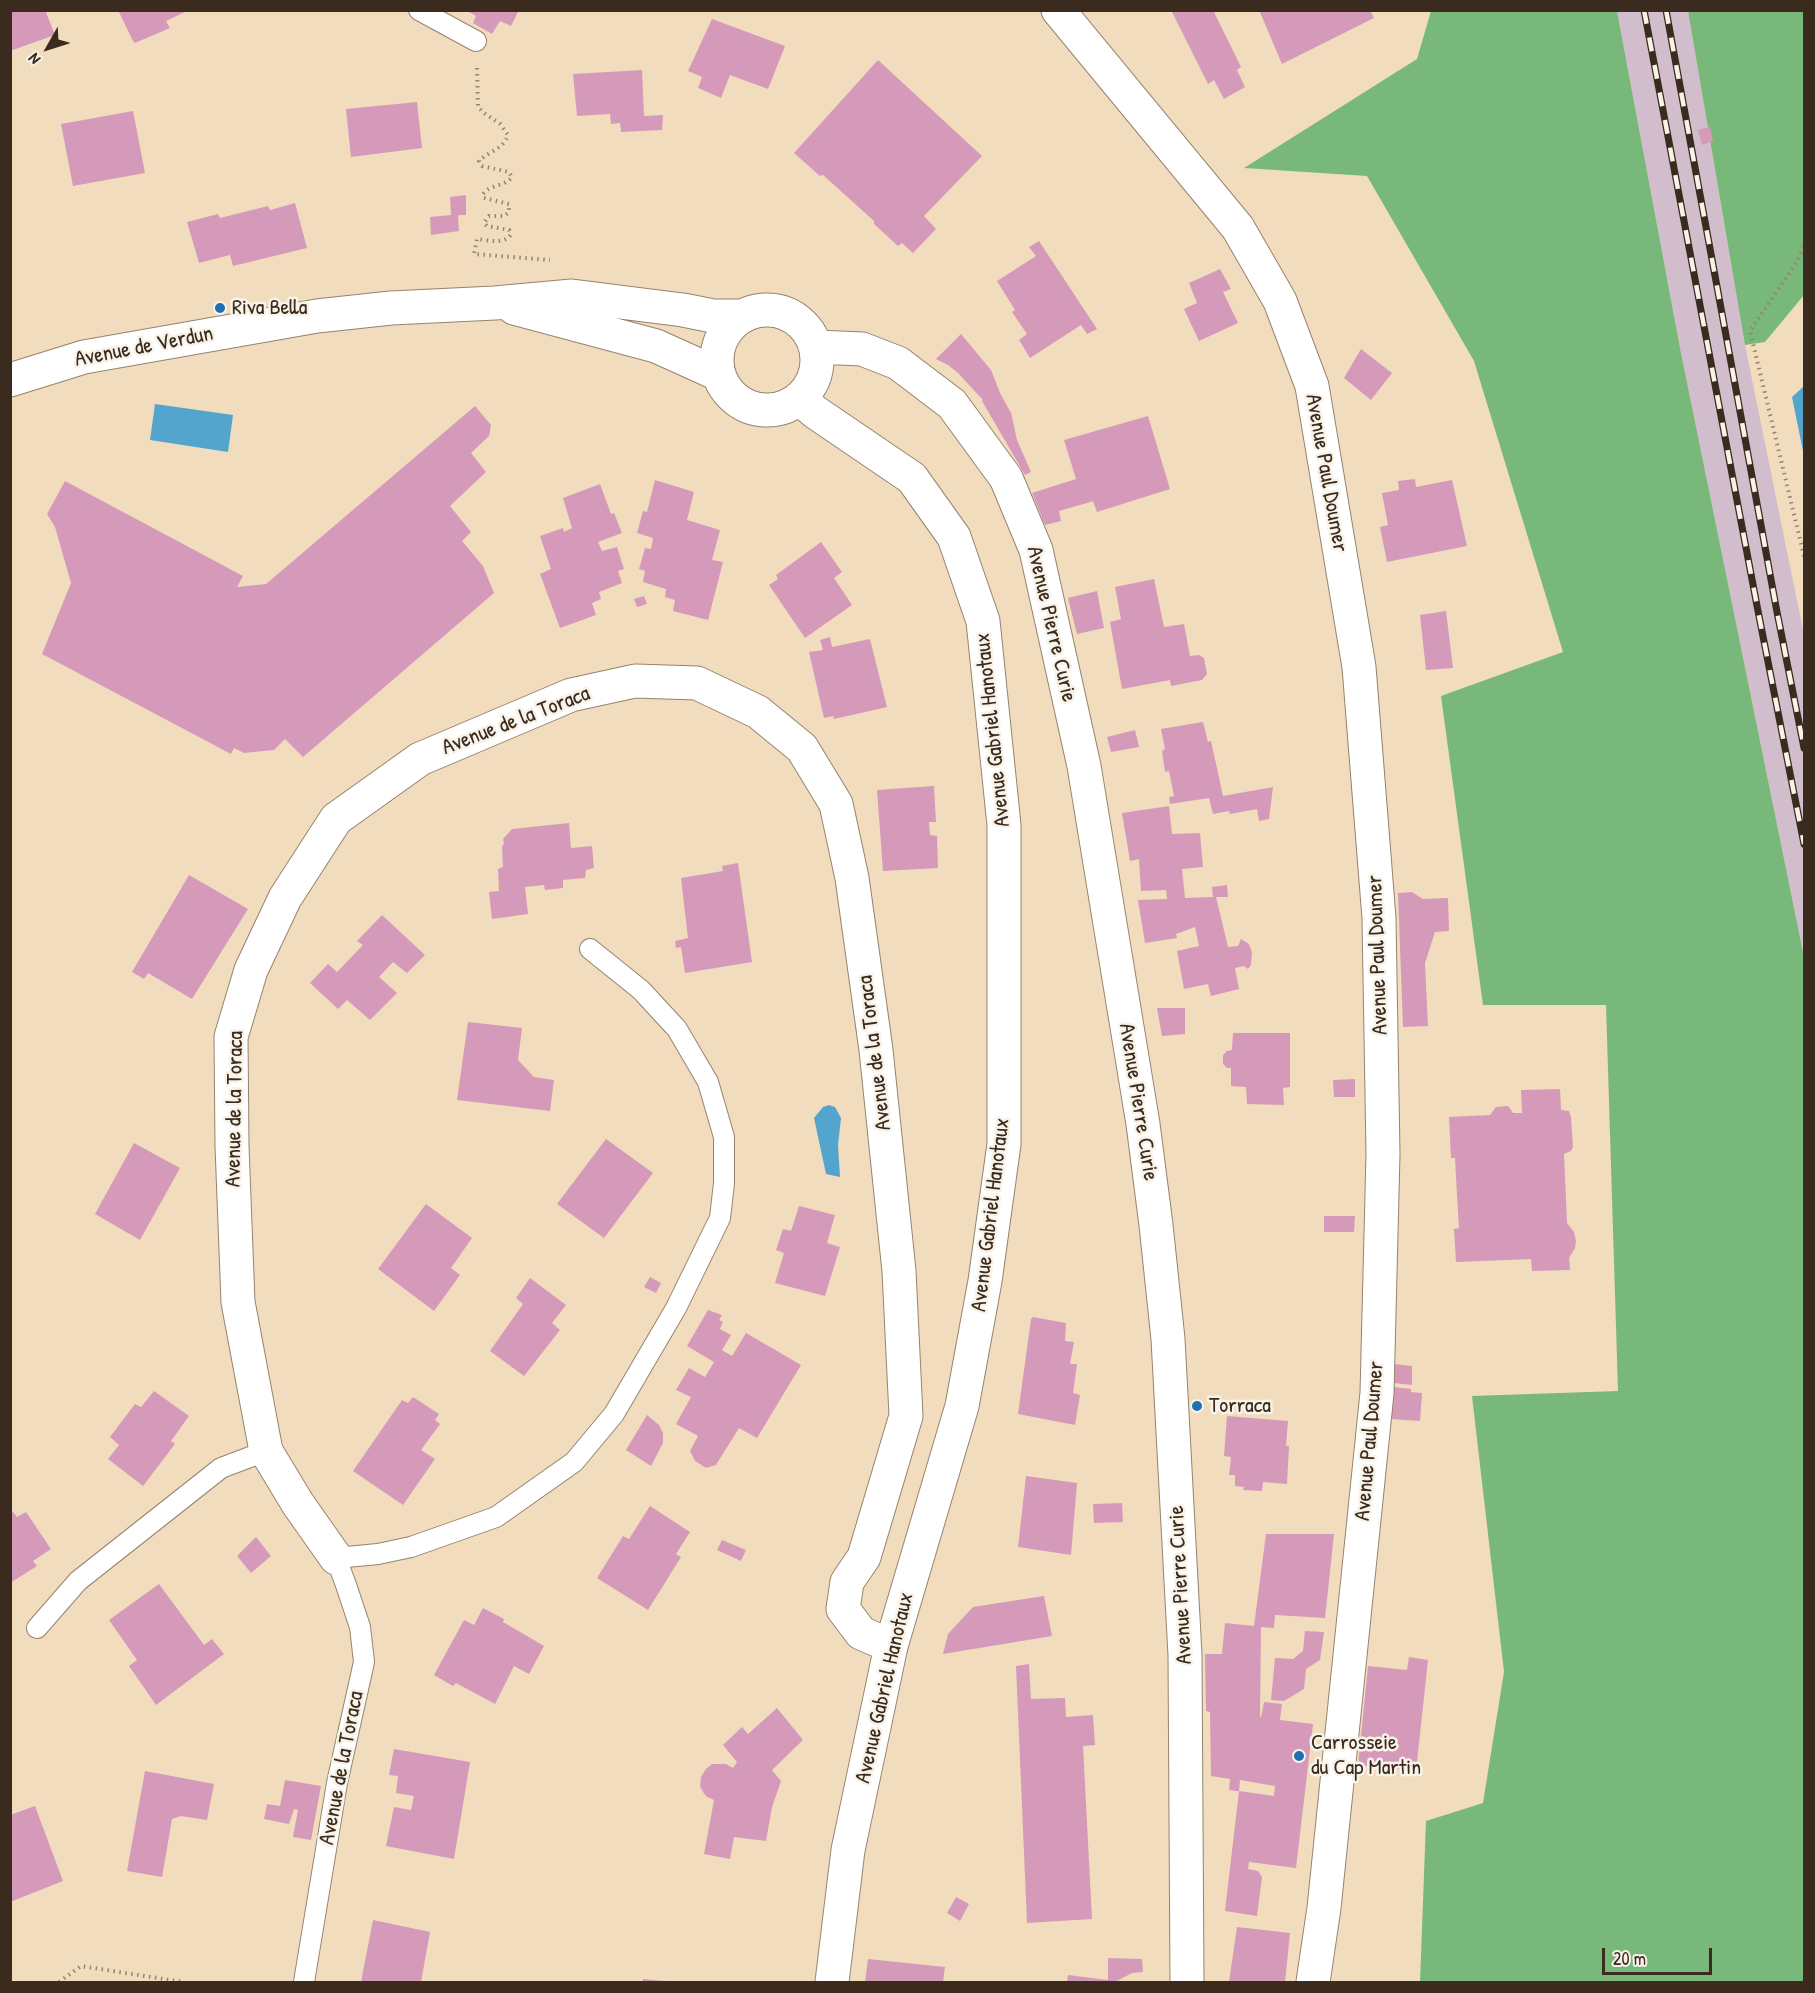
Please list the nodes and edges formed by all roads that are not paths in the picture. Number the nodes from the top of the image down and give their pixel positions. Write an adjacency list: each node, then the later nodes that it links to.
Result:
1 (418, 10): 3 (lane)
2 (1058, 10): 18 (main road, Avenue Paul Doumer)
3 (476, 41)
4 (495, 303): 5 (main road); 7 (main road); 8 (main road, Avenue de Verdun)
5 (742, 316): 6 (main road); 7 (main road)
6 (816, 347): 9 (main road); 17 (main road, Avenue Pierre Curie)
7 (718, 374): 9 (main road)
8 (10, 380)
9 (800, 399): 14 (main road, Avenue Gabriel Hanotaux)
10 (590, 949): 12 (lane)
11 (266, 1451): 12 (main road, Avenue de la Toraca); 13 (lane); 14 (main road, Avenue de la Toraca)
12 (336, 1558): 15 (lane, Avenue de la Toraca)
13 (37, 1628)
14 (891, 1646): 16 (main road, Avenue Gabriel Hanotaux)
15 (303, 1983)
16 (831, 1983)
17 (1187, 1983)
18 (1313, 1983)

